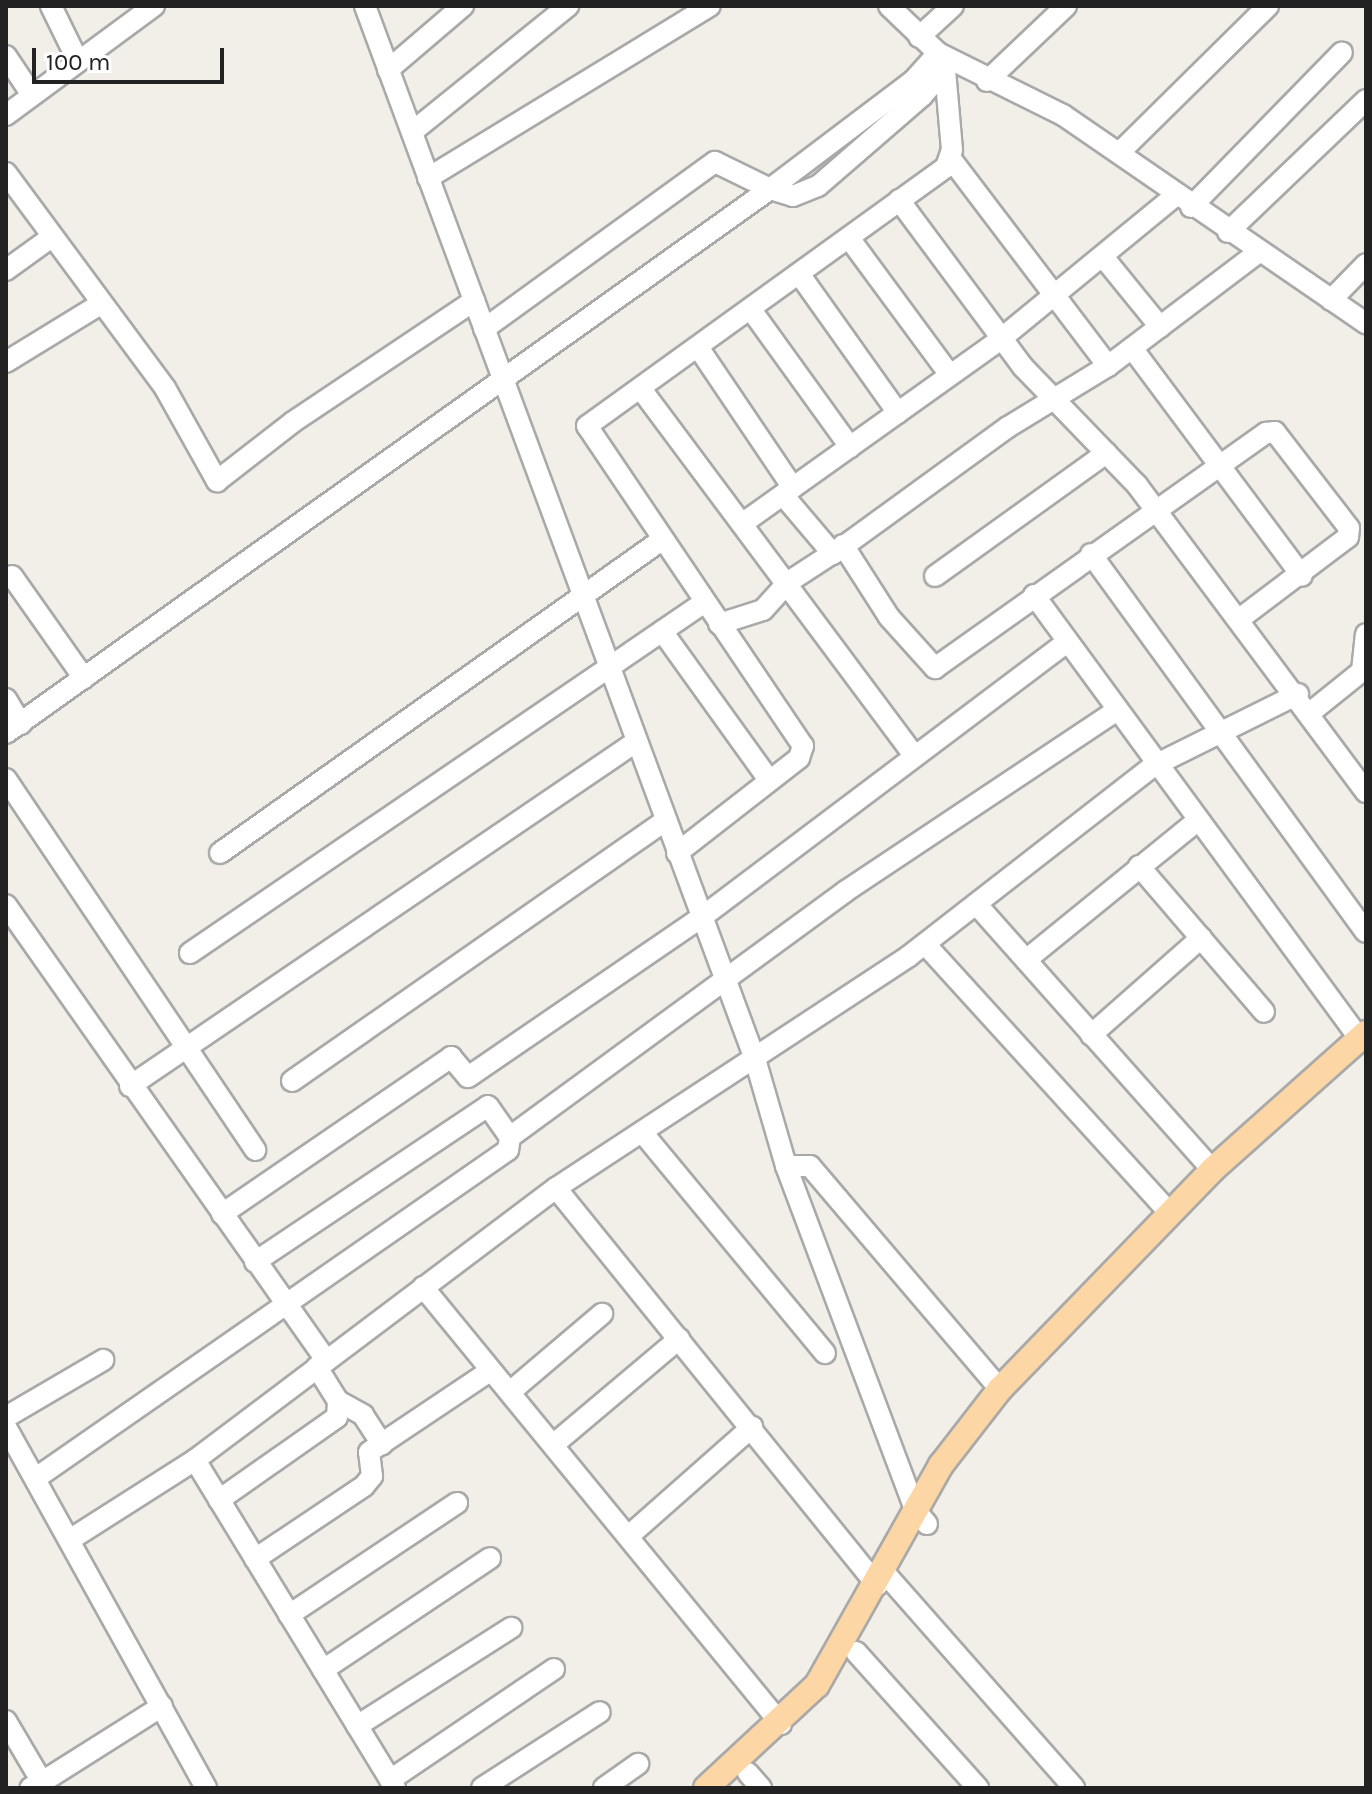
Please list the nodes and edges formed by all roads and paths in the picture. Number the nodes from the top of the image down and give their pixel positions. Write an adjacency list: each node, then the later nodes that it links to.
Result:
1 (51, 6): 15 (street)
2 (154, 6): 11 (street)
3 (365, 6): 17 (street)
4 (463, 6): 17 (street)
5 (568, 6): 22 (street)
6 (710, 6): 25 (street)
7 (889, 6): 12 (street)
8 (953, 6): 12 (street)
9 (1066, 6): 18 (street)
10 (1268, 6): 23 (street)
11 (129, 13): 15 (street)
12 (919, 37): 16 (street)
13 (1342, 52): 29 (street)
14 (6, 56): 19 (street)
15 (78, 61): 19 (street)
16 (945, 62): 18 (street); 24 (street); 27 (street)
17 (388, 70): 22 (street)
18 (987, 81): 23 (street)
19 (32, 95): 21 (street)
20 (1366, 100): 30 (street)
21 (6, 115)
22 (412, 132): 25 (street)
23 (1120, 152): 29 (street)
24 (951, 159): 28 (street); 38 (street)
25 (428, 178): 40 (street)
26 (9, 186): 32 (street)
27 (770, 189): 45 (street); 52 (street)
28 (899, 200): 31 (street); 46 (street)
29 (1183, 202): 30 (street); 34 (street)
30 (1228, 232): 33 (street)
31 (849, 238): 37 (street); 51 (street)
32 (49, 239): 36 (street); 41 (street)
33 (1259, 252): 39 (street); 44 (street)
34 (1104, 258): 38 (street); 44 (street)
35 (1366, 264): 39 (street)
36 (6, 270)
37 (800, 275): 42 (street); 55 (street)
38 (1052, 295): 46 (street); 50 (street)
39 (1331, 300): 43 (street)
40 (474, 301): 41 (street); 45 (street)
41 (99, 305): 49 (street)
42 (752, 311): 48 (street); 56 (street)
43 (1366, 323)
44 (1160, 327): 47 (street)
45 (484, 329): 52 (street)
46 (1002, 338): 51 (street); 54 (street)
47 (1132, 348): 50 (street); 58 (street)
48 (700, 350): 53 (street); 59 (street)
49 (6, 362)
50 (1108, 366): 54 (street)
51 (950, 375): 55 (street)
52 (502, 377): 70 (street); 79 (street)
53 (641, 389): 61 (street); 62 (street)
54 (1056, 401): 57 (street); 63 (street)
55 (898, 413): 56 (street)
56 (850, 447): 59 (street)
57 (1106, 453): 60 (street); 66 (street)
58 (1221, 467): 60 (street); 67 (street); 67 (street)
59 (788, 492): 61 (street); 63 (street)
60 (1158, 512): 64 (street); 72 (street)
61 (743, 523): 68 (street)
62 (663, 539): 70 (street); 71 (street)
63 (836, 550): 68 (street); 69 (street)
64 (1091, 554): 69 (street); 85 (street)
65 (12, 576): 79 (street)
66 (935, 576)
67 (1302, 576): 72 (street)
68 (787, 583): 73 (street); 87 (street)
69 (1034, 595): 76 (street)
70 (583, 596): 77 (street); 94 (street)
71 (705, 602): 73 (street); 74 (street)
72 (1241, 618): 80 (street)
73 (719, 624): 90 (street)
74 (662, 631): 77 (street); 90 (street)
75 (1366, 634): 78 (street)
76 (1067, 642): 82 (street); 87 (street)
77 (609, 666): 86 (street); 103 (street)
78 (1364, 673): 83 (street)
79 (84, 678): 84 (street)
80 (1298, 694): 83 (street); 85 (street)
81 (6, 699): 84 (street)
82 (1114, 712): 88 (street); 105 (street)
83 (1311, 712): 91 (street)
84 (13, 728)
85 (1222, 731): 88 (street); 100 (street)
86 (637, 741): 92 (street); 109 (street)
87 (915, 756): 99 (street)
88 (1153, 766): 93 (street); 98 (street)
89 (6, 779): 109 (street)
90 (769, 780): 95 (street)
91 (1366, 792)
92 (666, 820): 95 (street); 112 (street)
93 (1196, 822): 96 (street); 108 (street)
94 (220, 853)
95 (677, 853): 99 (street)
96 (1139, 866): 101 (street); 104 (street)
97 (6, 905): 113 (street)
98 (978, 906): 102 (street); 104 (street)
99 (702, 917): 105 (street); 111 (street)
100 (1366, 932)
101 (1201, 938): 106 (street); 107 (street)
102 (925, 944): 110 (street); 122 (street)
103 (190, 953)
104 (1026, 960): 107 (street)
105 (726, 980): 110 (street); 116 (street)
106 (1264, 1012)
107 (1091, 1035): 119 (street)
108 (1364, 1040): 119 (main road); 144 (main road)
109 (186, 1049): 113 (street); 117 (street)
110 (755, 1059): 115 (street); 118 (street)
111 (468, 1077): 114 (street); 121 (street)
112 (292, 1081)
113 (130, 1086): 121 (street)
114 (488, 1106): 116 (street); 123 (street)
115 (642, 1132): 120 (street); 128 (street)
116 (510, 1137): 125 (street)
117 (255, 1150)
118 (786, 1166): 132 (street); 144 (street)
119 (1212, 1170): 122 (main road)
120 (556, 1188): 124 (street); 127 (street)
121 (222, 1214): 123 (street)
122 (1171, 1214): 132 (main road)
123 (255, 1262): 125 (street)
124 (423, 1287): 130 (street); 131 (street)
125 (285, 1303): 130 (street); 141 (street)
126 (602, 1314): 133 (street)
127 (679, 1339): 137 (street); 139 (street)
128 (825, 1353)
129 (103, 1360): 135 (street)
130 (322, 1364): 134 (street); 140 (street)
131 (490, 1371): 133 (street); 138 (street)
132 (1000, 1389): 144 (main road)
133 (510, 1392): 139 (street)
134 (338, 1401): 138 (street); 142 (street)
135 (6, 1417)
136 (6, 1427): 141 (street)
137 (752, 1427): 145 (street); 149 (street)
138 (382, 1444): 148 (street)
139 (553, 1445): 145 (street)
140 (195, 1460): 142 (street); 146 (street)
141 (36, 1478): 146 (street)
142 (219, 1500): 148 (street)
143 (457, 1503): 150 (street)
144 (922, 1518): 149 (main road)
145 (631, 1534): 158 (street)
146 (71, 1539): 155 (street)
147 (490, 1558): 154 (street)
148 (255, 1559): 150 (street)
149 (885, 1580): 152 (main road); 158 (main road); 170 (street)
150 (289, 1615): 154 (street)
151 (511, 1628): 159 (street)
152 (856, 1652): 161 (main road); 169 (street)
153 (554, 1669): 162 (street)
154 (323, 1670): 159 (street)
155 (162, 1706): 163 (street); 164 (street)
156 (600, 1712): 165 (street)
157 (6, 1721): 163 (street)
158 (781, 1724): 167 (main road)
159 (357, 1726): 162 (street)
160 (638, 1764): 166 (street)
161 (755, 1781): 168 (main road)
162 (392, 1784)
163 (36, 1785)
164 (206, 1788)
165 (482, 1788)
166 (604, 1788)
167 (706, 1788)
168 (729, 1788)
169 (978, 1788)
170 (1074, 1788)

